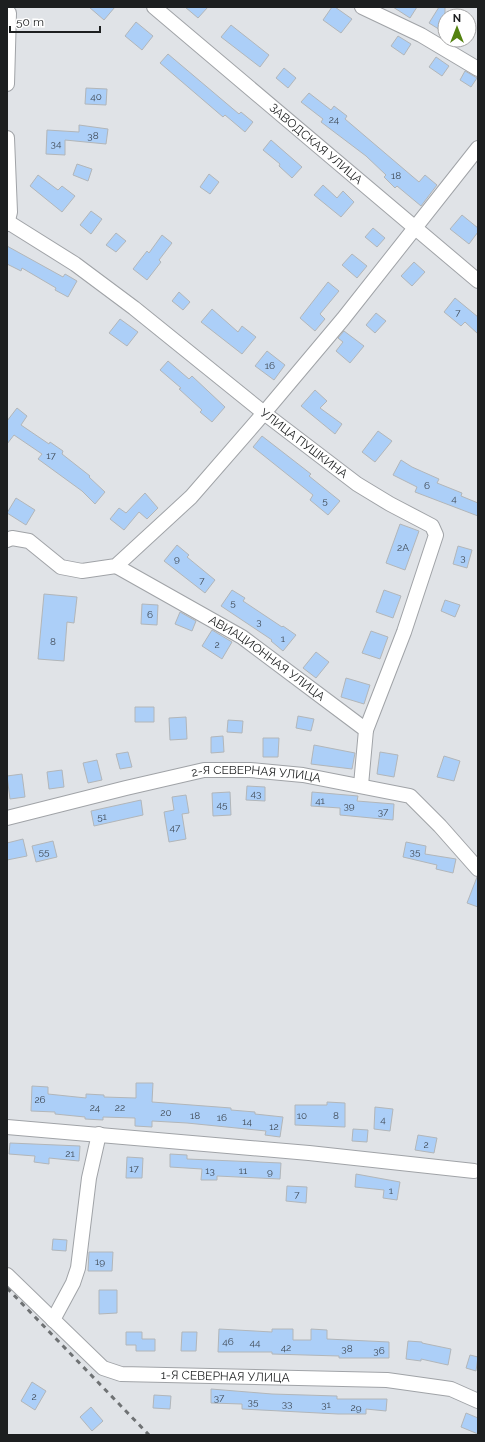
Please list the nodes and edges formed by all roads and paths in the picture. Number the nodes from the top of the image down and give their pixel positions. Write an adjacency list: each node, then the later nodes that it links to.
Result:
1 (154, 7): 9 (street, ЗАВОДСКАЯ УЛИЦА)
2 (362, 7): 4 (street)
3 (9, 13): 5 (street)
4 (478, 69)
5 (7, 84)
6 (7, 138): 8 (street)
7 (478, 148): 9 (street)
8 (7, 223): 11 (street, УЛИЦА ПУШКИНА)
9 (414, 229): 10 (street, ЗАВОДСКАЯ УЛИЦА); 11 (street)
10 (478, 281)
11 (264, 413): 13 (street); 14 (street, УЛИЦА ПУШКИНА)
12 (7, 540): 13 (street)
13 (116, 566): 14 (street, АВИАЦИОННАЯ УЛИЦА)
14 (366, 730): 15 (street)
15 (361, 785): 16 (street, 2-Я СЕВЕРНАЯ УЛИЦА); 17 (street, 2-Я СЕВЕРНАЯ УЛИЦА)
16 (7, 818)
17 (478, 869)
18 (7, 1127): 19 (street)
19 (99, 1134): 20 (street); 22 (street)
20 (474, 1171)
21 (7, 1275): 22 (street, 1-Я СЕВЕРНАЯ УЛИЦА)
22 (53, 1320): 23 (street, 1-Я СЕВЕРНАЯ УЛИЦА)
23 (478, 1402)

